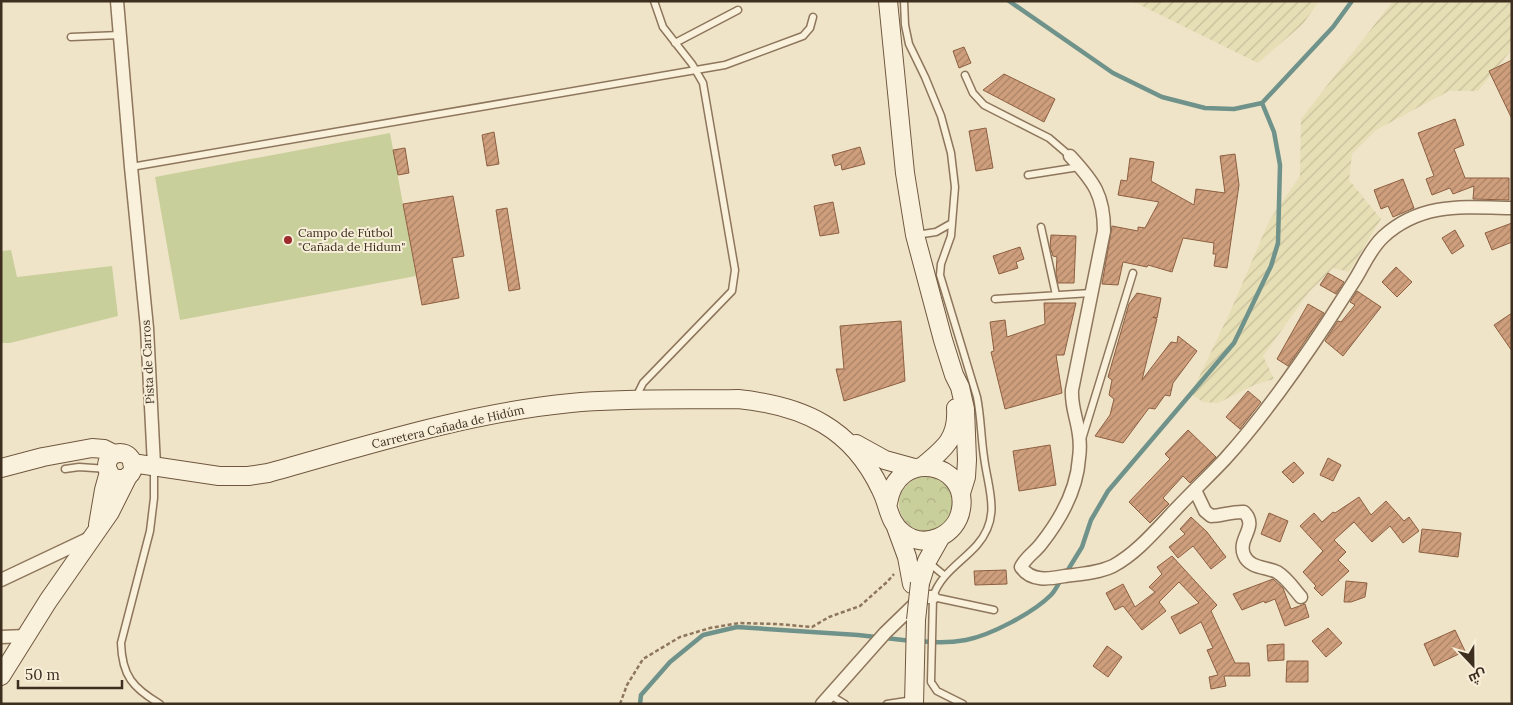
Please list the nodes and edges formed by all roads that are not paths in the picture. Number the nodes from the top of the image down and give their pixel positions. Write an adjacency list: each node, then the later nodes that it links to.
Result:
1 (117, 1): 7 (street, Pista de Carros)
2 (654, 1): 9 (lane)
3 (904, 1): 17 (lane)
4 (888, 7): 19 (street)
5 (738, 10): 9 (lane)
6 (813, 17): 10 (lane)
7 (120, 34): 8 (lane); 14 (street, Pista de Carros)
8 (71, 37)
9 (675, 42): 10 (lane)
10 (697, 71): 14 (lane); 25 (lane)
11 (965, 75): 12 (lane)
12 (1070, 156): 13 (street)
13 (1080, 166): 15 (lane); 21 (street)
14 (131, 167): 29 (street, Pista de Carros)
15 (1028, 175)
16 (1512, 208): 34 (street)
17 (952, 224): 19 (lane); 41 (lane)
18 (1041, 227): 22 (lane)
19 (915, 235): 24 (street)
20 (1134, 273): 27 (lane)
21 (1091, 293): 22 (lane); 27 (street)
22 (1056, 295): 23 (lane)
23 (995, 299)
24 (954, 375): 30 (street); 35 (street)
25 (639, 400): 26 (street, Carretera Cañada de Hidúm); 29 (street, Carretera Cañada de Hidúm)
26 (848, 441): 30 (street); 36 (street)
27 (1079, 447): 34 (street)
28 (110, 465): 31 (street); 32 (lane); 33 (street); 38 (street)
29 (154, 465): 33 (street, Carretera Cañada de Hidúm); 53 (lane, Pista de Carros)
30 (918, 467): 35 (street); 36 (street)
31 (1, 468)
32 (65, 469)
33 (130, 469): 38 (street)
34 (1195, 490): 45 (street)
35 (961, 493): 39 (street)
36 (888, 503): 37 (street)
37 (896, 526): 39 (street); 43 (street)
38 (95, 532): 42 (street); 48 (street)
39 (940, 538): 40 (street)
40 (926, 561): 41 (lane); 43 (street)
41 (945, 576): 44 (lane)
42 (1, 580)
43 (916, 583): 47 (street, bridge)
44 (933, 596): 46 (lane); 47 (lane); 52 (street)
45 (1301, 597)
46 (994, 610)
47 (924, 620): 51 (street); 56 (lane)
48 (26, 636): 49 (street); 50 (street)
49 (1, 637)
50 (1, 676)
51 (914, 698): 55 (lane)
52 (826, 699): 54 (lane)
53 (160, 704)
54 (845, 704)
55 (887, 704)
56 (963, 704)

